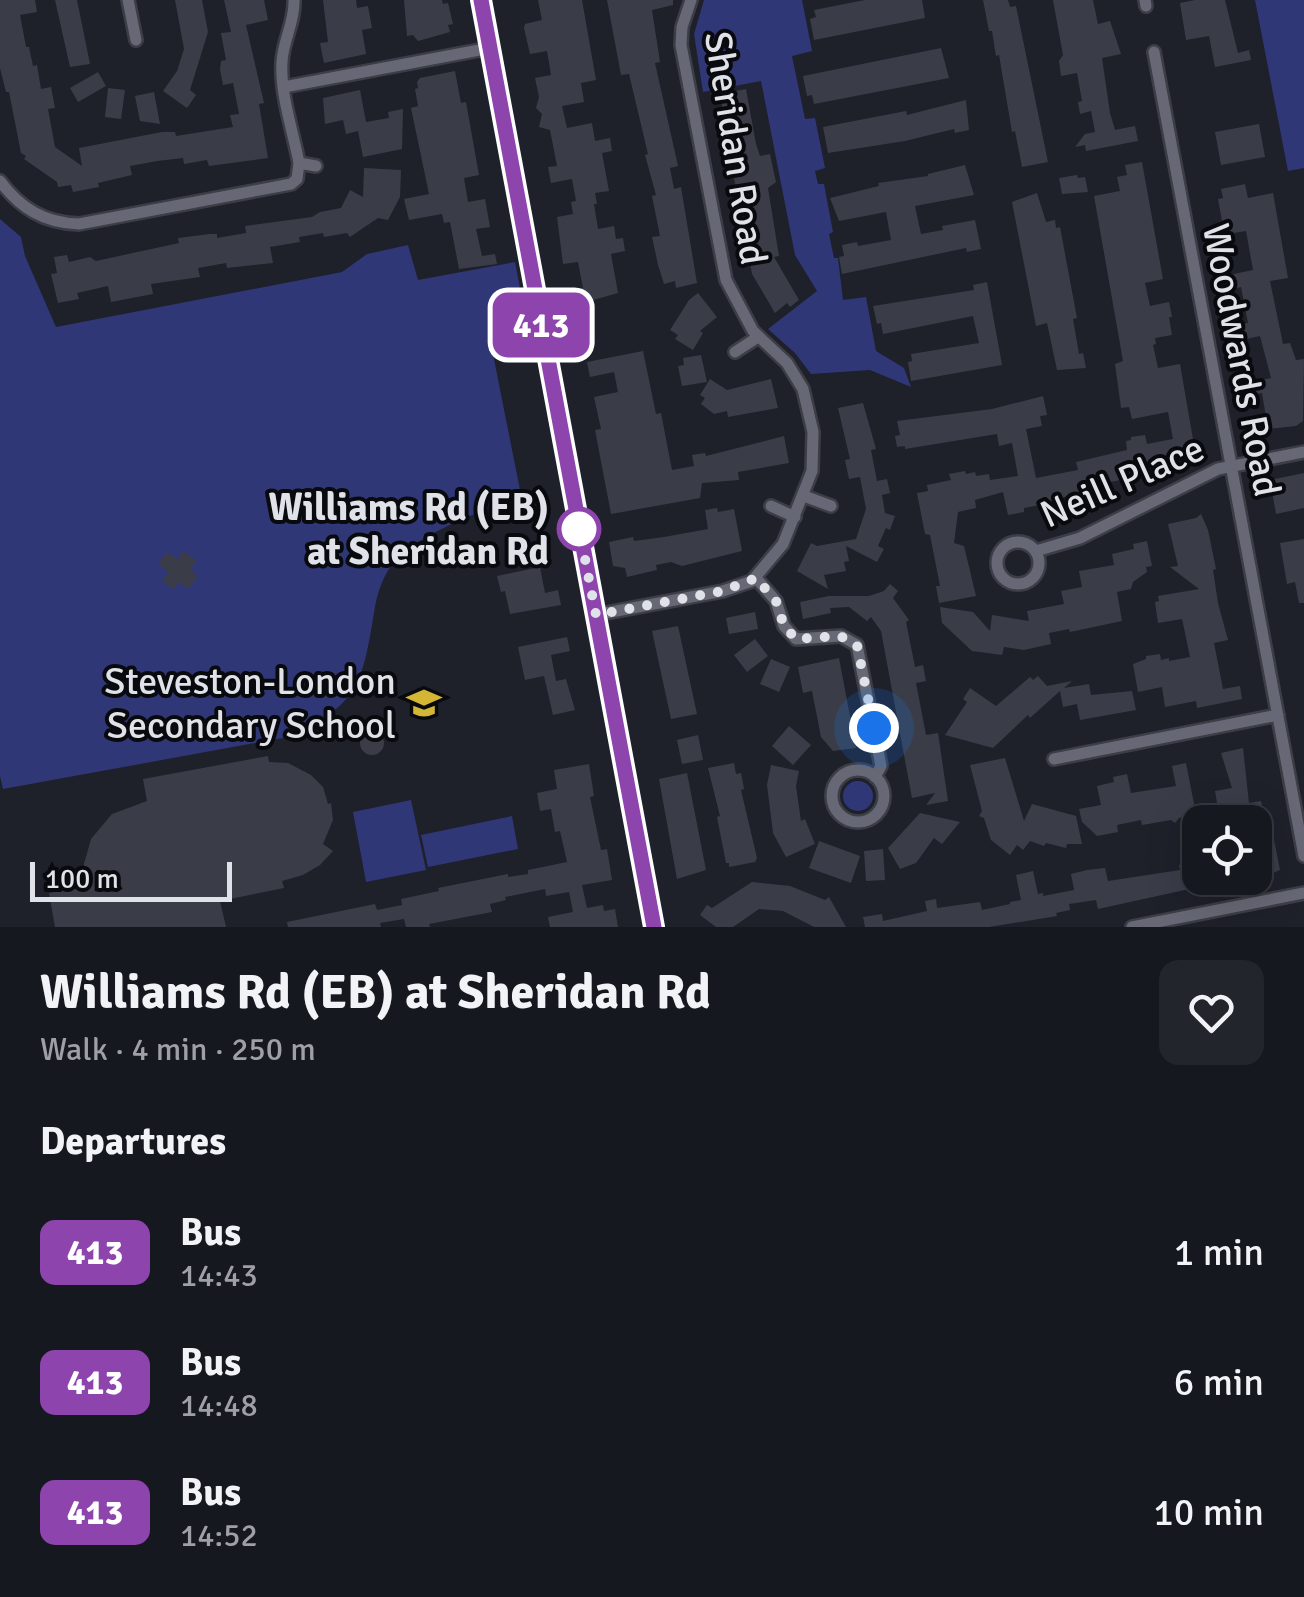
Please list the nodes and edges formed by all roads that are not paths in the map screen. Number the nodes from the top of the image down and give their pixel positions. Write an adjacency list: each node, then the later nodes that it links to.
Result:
1 (128, 0): 5 (street)
2 (294, 0): 8 (street)
3 (481, 0): 6 (street)
4 (692, 0): 12 (street, Sheridan Road)
5 (136, 40)
6 (490, 48): 8 (street); 22 (street)
7 (1154, 52): 15 (street, Woodwards Road)
8 (284, 87): 9 (street)
9 (299, 163): 10 (street); 11 (street)
10 (316, 166)
11 (0, 181)
12 (758, 337): 13 (street); 16 (street, Sheridan Road)
13 (736, 352)
14 (1304, 452): 15 (street, Neill Place)
15 (1232, 466): 20 (street, Neill Place); 23 (street, Woodwards Road)
16 (804, 496): 18 (street); 19 (street, Sheridan Road)
17 (771, 506): 19 (street)
18 (830, 506)
19 (796, 517): 21 (street, Sheridan Road)
20 (1036, 552)
21 (756, 578): 22 (street); 25 (street)
22 (596, 615): 28 (street)
23 (1278, 716): 24 (street); 26 (street, Woodwards Road)
24 (1054, 759)
25 (875, 777): 25 (street)
26 (1304, 856)
27 (1304, 894): 29 (street)
28 (654, 927)
29 (1132, 927)

